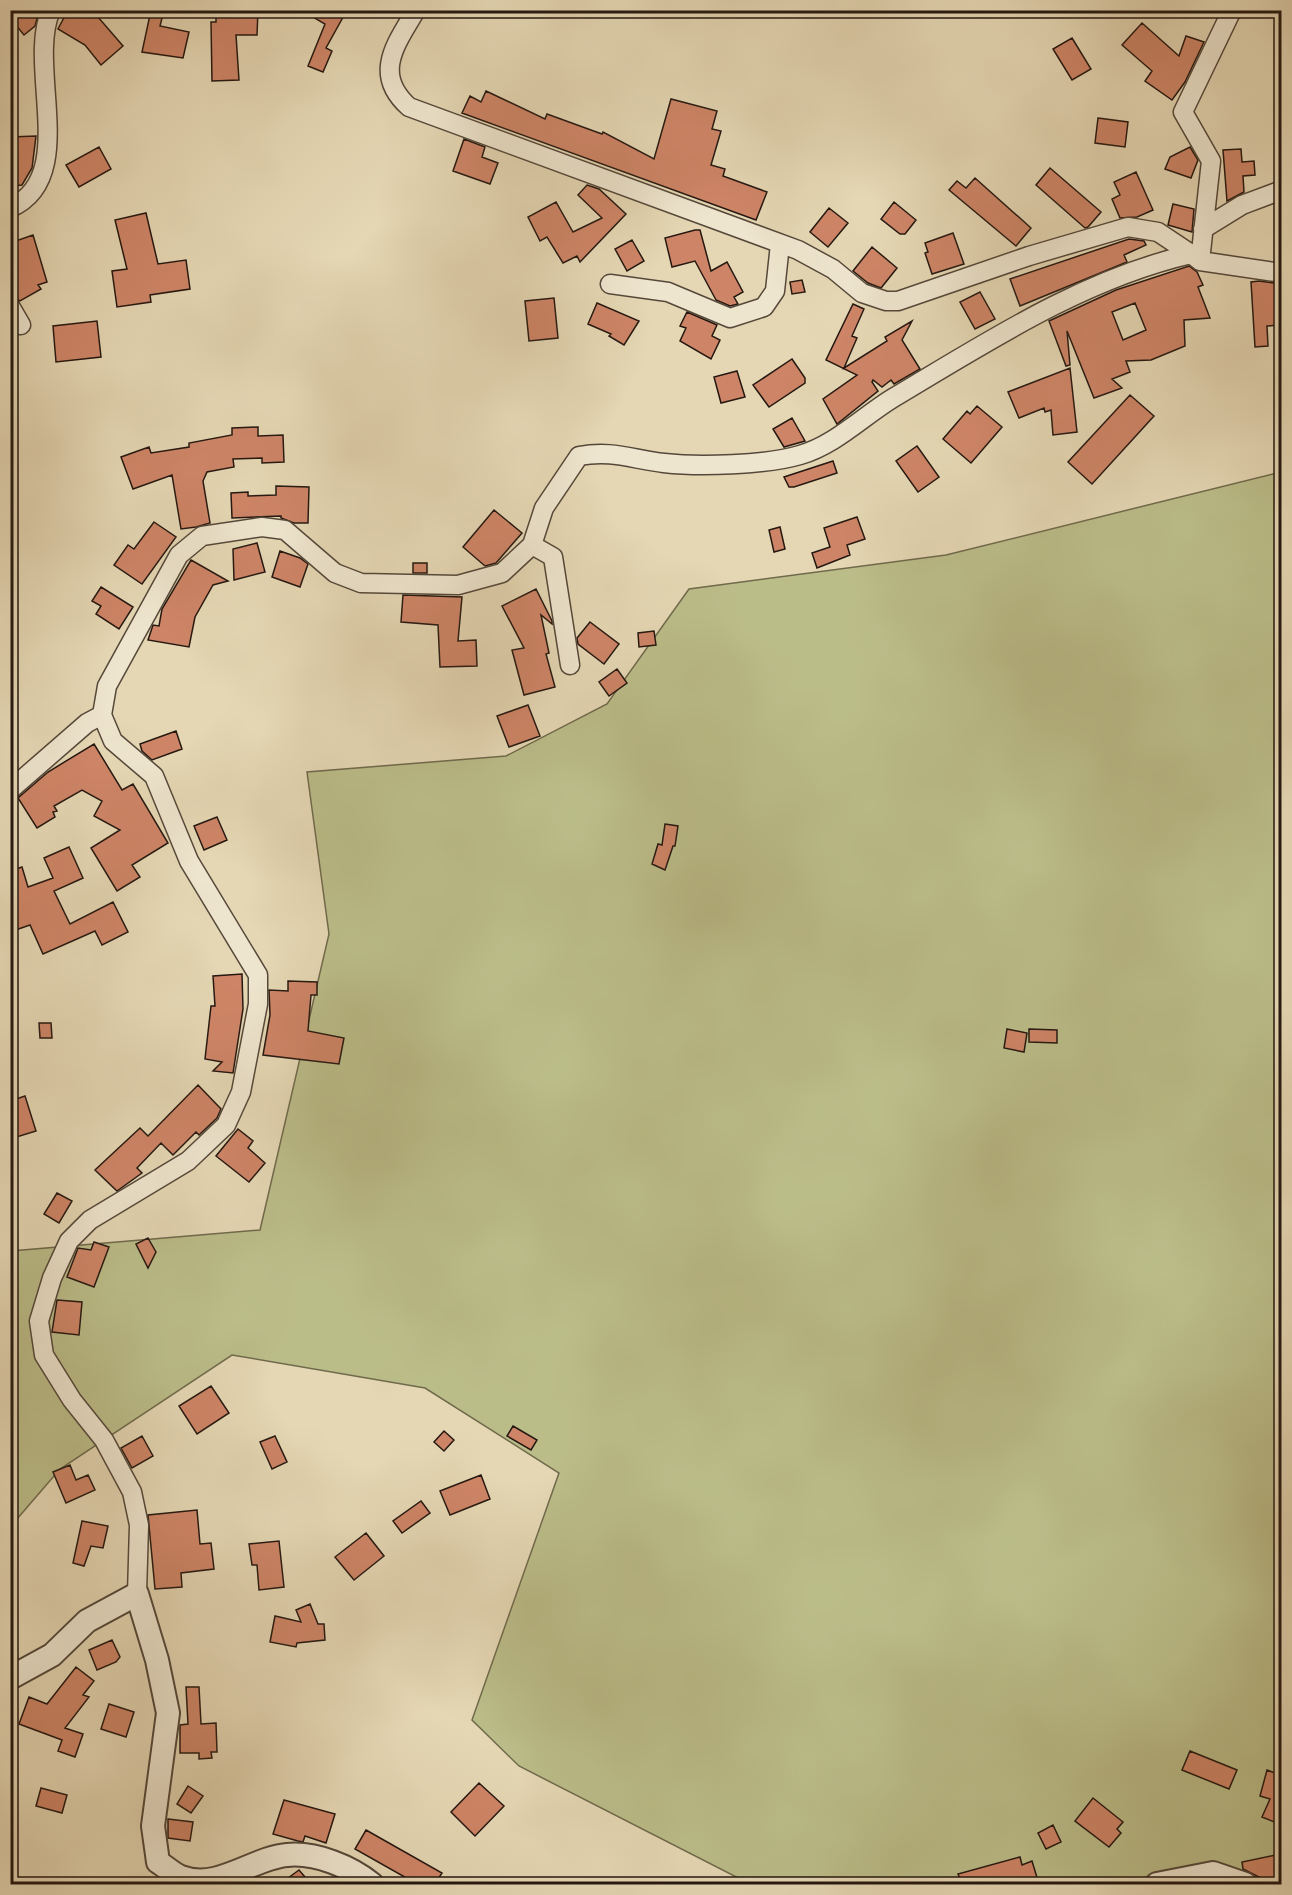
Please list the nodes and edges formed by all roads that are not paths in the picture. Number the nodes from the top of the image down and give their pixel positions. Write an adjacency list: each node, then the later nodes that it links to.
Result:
1 (51, 10): 5 (street)
2 (416, 10): 7 (street)
3 (1232, 10): 6 (street)
4 (1281, 190): 6 (street)
5 (10, 208)
6 (1203, 230): 8 (street)
7 (780, 244): 8 (street); 10 (street)
8 (1196, 258): 9 (street); 13 (street)
9 (1281, 273)
10 (610, 284)
11 (10, 306): 12 (street)
12 (21, 325)
13 (532, 545): 14 (street); 15 (street)
14 (570, 665)
15 (102, 715): 16 (street); 17 (street)
16 (10, 790)
17 (137, 1594): 18 (street); 19 (street)
18 (10, 1678)
19 (372, 1884)
20 (1157, 1884): 21 (street)
21 (1245, 1884)

